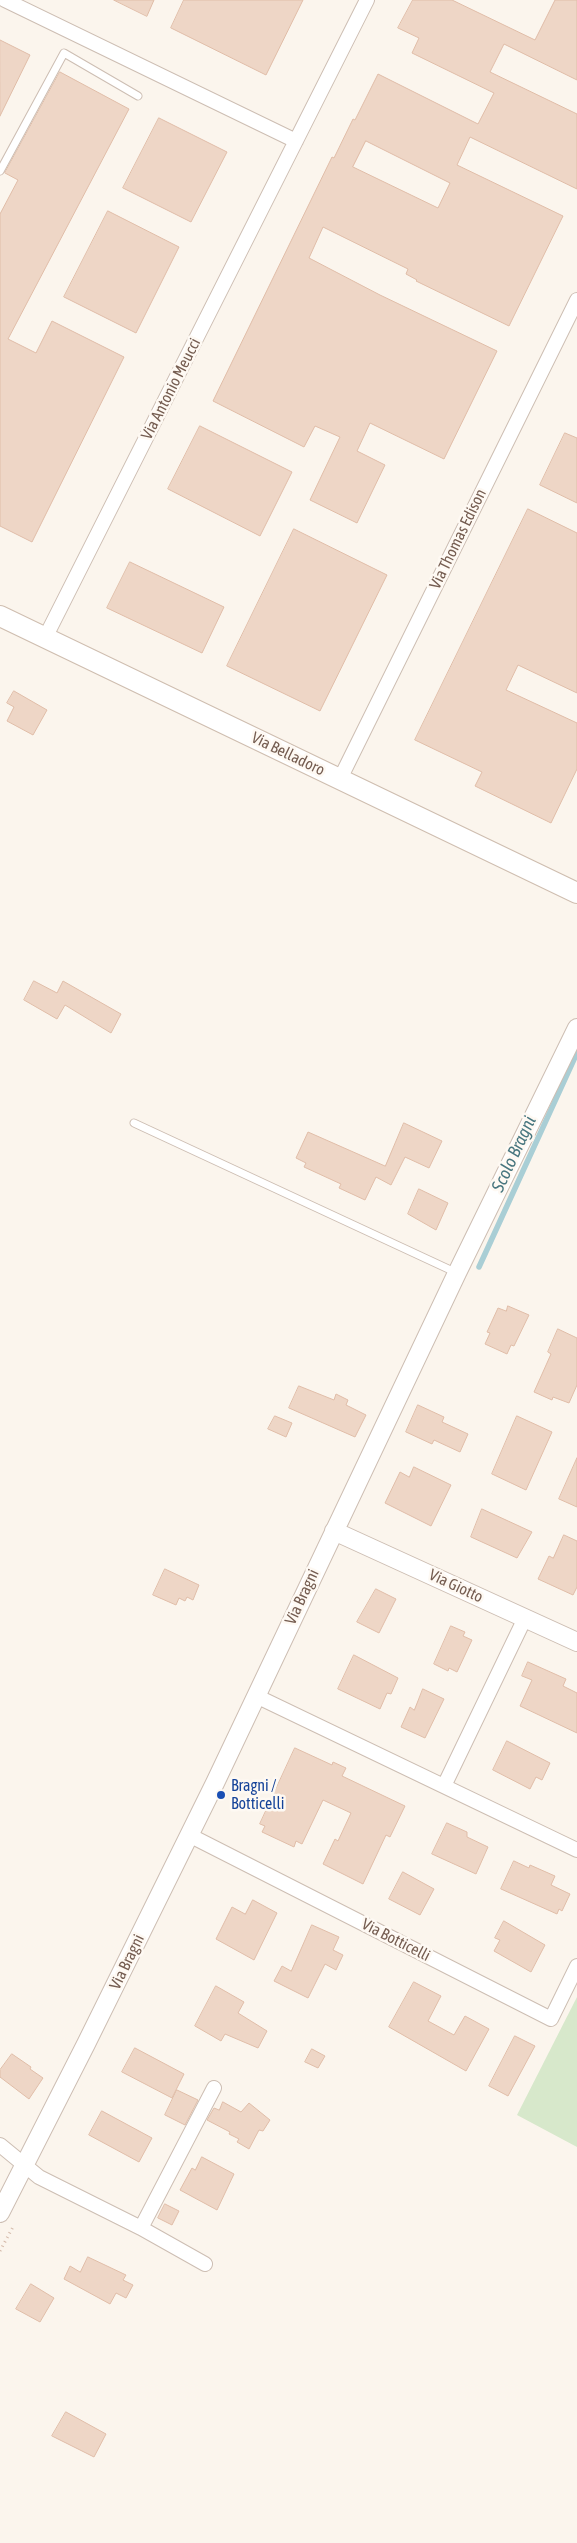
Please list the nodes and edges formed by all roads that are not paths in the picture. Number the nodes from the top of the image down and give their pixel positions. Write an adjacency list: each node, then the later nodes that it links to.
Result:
1 (5, 0): 4 (street)
2 (367, 0): 4 (street, Via Antonio Meucci)
3 (138, 96): 5 (lane)
4 (296, 141): 8 (street, Via Antonio Meucci)
5 (0, 171)
6 (577, 300): 9 (street, Via Thomas Edison)
7 (0, 616): 8 (main road, Via Belladoro)
8 (45, 638): 9 (main road, Via Belladoro)
9 (340, 779): 10 (main road, Via Belladoro)
10 (577, 893)
11 (577, 1028): 13 (street, Via Bragni)
12 (134, 1123): 13 (lane)
13 (457, 1273): 14 (street, Via Bragni)
14 (334, 1531): 15 (street, Via Giotto); 17 (street, Via Bragni)
15 (525, 1618): 16 (street, Via Giotto); 18 (street)
16 (577, 1642)
17 (256, 1696): 18 (street); 19 (street, Via Bragni)
18 (444, 1786): 20 (street)
19 (189, 1835): 21 (street, Via Botticelli); 24 (street, Via Bragni)
20 (577, 1850)
21 (577, 1966)
22 (214, 2088): 26 (street)
23 (0, 2145): 24 (street)
24 (26, 2166): 25 (street, Via Bragni); 26 (street)
25 (0, 2212)
26 (141, 2228): 27 (street)
27 (205, 2264)

